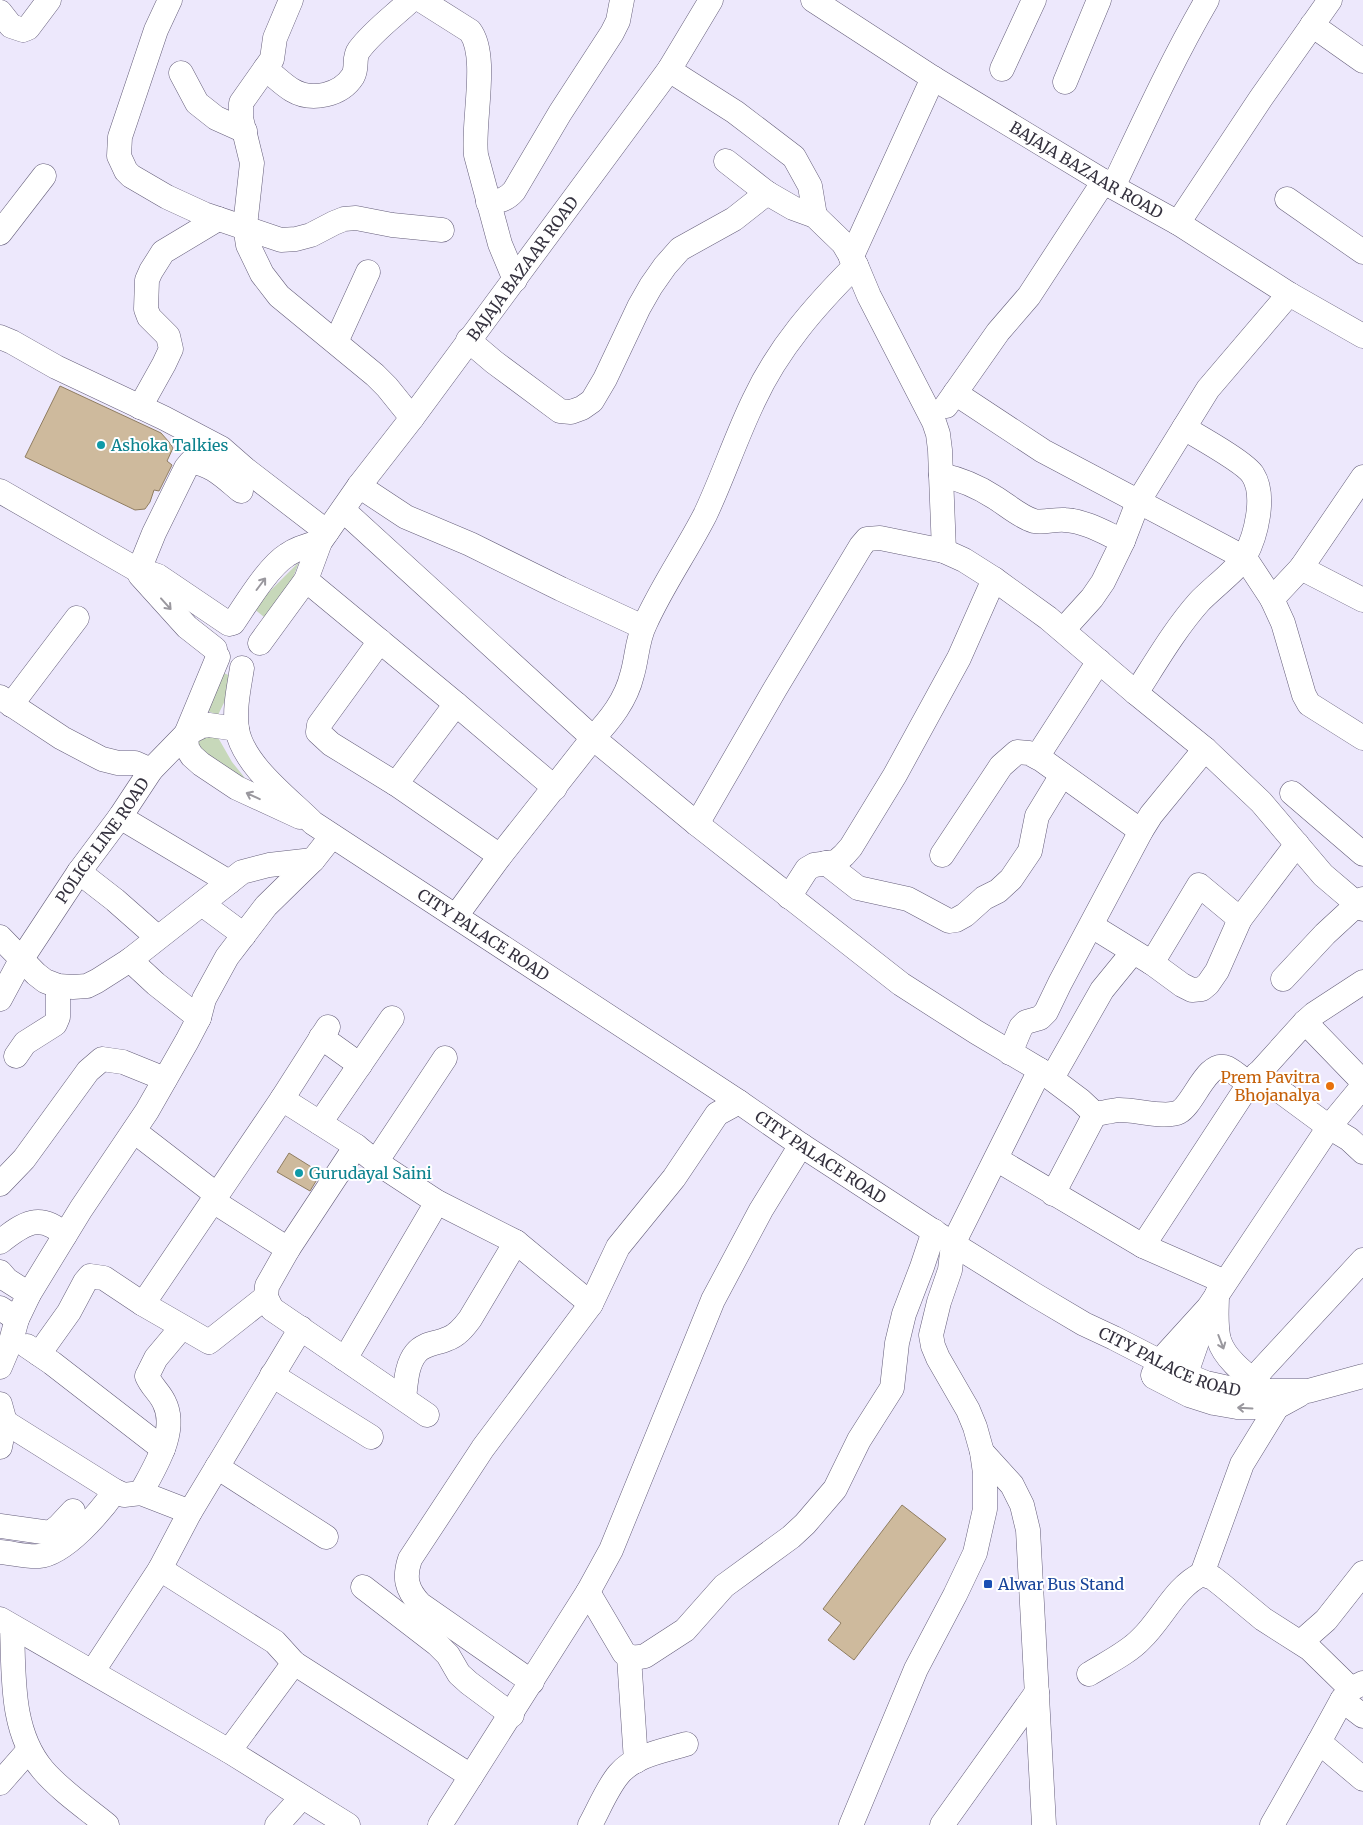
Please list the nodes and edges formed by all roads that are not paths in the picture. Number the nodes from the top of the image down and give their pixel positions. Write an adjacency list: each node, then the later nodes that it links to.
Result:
1 (49, 0): 13 (street)
2 (170, 0): 30 (street)
3 (290, 0): 16 (street)
4 (411, 0): 16 (street)
5 (421, 0): 28 (street)
6 (622, 0): 28 (street)
7 (711, 0): 18 (street, BAJAJA BAZAAR ROAD)
8 (813, 0): 20 (street, BAJAJA BAZAAR ROAD)
9 (1034, 0): 17 (street)
10 (1099, 0): 21 (street)
11 (1207, 0): 25 (street)
12 (1330, 0): 14 (street)
13 (0, 12)
14 (1312, 25): 15 (street); 31 (street)
15 (1363, 61)
16 (265, 68): 22 (street)
17 (1002, 69)
18 (669, 70): 29 (street); 38 (street, BAJAJA BAZAAR ROAD)
19 (182, 74): 22 (street)
20 (933, 78): 25 (street, BAJAJA BAZAAR ROAD); 36 (street)
21 (1065, 82)
22 (245, 131): 32 (street)
23 (726, 161): 26 (street)
24 (44, 176): 34 (street)
25 (1109, 184): 31 (street, BAJAJA BAZAAR ROAD); 44 (street)
26 (767, 194): 29 (street); 42 (street)
27 (1287, 199): 35 (street)
28 (488, 202): 38 (street)
29 (815, 216): 36 (street)
30 (218, 219): 32 (street); 45 (street)
31 (1178, 223): 39 (street, BAJAJA BAZAAR ROAD)
32 (245, 226): 33 (street); 43 (street)
33 (442, 230)
34 (0, 233)
35 (1363, 252)
36 (853, 261): 47 (street); 68 (street)
37 (368, 272): 43 (street)
38 (514, 280): 42 (street, BAJAJA BAZAAR ROAD)
39 (1290, 294): 41 (street, BAJAJA BAZAAR ROAD); 48 (street)
40 (0, 335): 45 (street)
41 (1363, 336)
42 (468, 340): 46 (street, BAJAJA BAZAAR ROAD)
43 (336, 342): 46 (street)
44 (955, 393): 47 (street); 54 (street)
45 (140, 407): 56 (street)
46 (412, 418): 51 (street, BAJAJA BAZAAR ROAD)
47 (934, 422): 49 (street)
48 (1184, 428): 54 (street); 59 (street)
49 (941, 474): 57 (street); 58 (street)
50 (1363, 477): 60 (street)
51 (359, 486): 55 (street, BAJAJA BAZAAR ROAD); 68 (street)
52 (242, 491): 61 (street)
53 (0, 492): 61 (street)
54 (1138, 502): 57 (street); 59 (street)
55 (343, 510): 56 (street, BAJAJA BAZAAR ROAD); 80 (street)
56 (324, 537): 63 (street); 67 (street, one-way to 56)
57 (1123, 541): 69 (street)
58 (944, 551): 62 (street); 90 (street)
59 (1245, 558): 64 (street); 75 (street)
60 (1302, 568): 64 (street); 65 (street)
61 (137, 569): 67 (street); 72 (street, one-way to 72)
62 (994, 578): 69 (street); 98 (street)
63 (306, 580): 70 (street); 71 (street)
64 (1272, 599): 81 (street)
65 (1363, 600)
66 (77, 618): 76 (street)
67 (231, 624): 71 (street); 72 (street)
68 (643, 627): 80 (street)
69 (1063, 630): 73 (street)
70 (380, 641): 77 (street); 86 (street)
71 (260, 643): 74 (street)
72 (216, 653): 74 (street); 79 (street)
73 (1099, 661): 75 (street); 83 (street)
74 (242, 668): 78 (street, CITY PALACE ROAD)
75 (1136, 693): 82 (street)
76 (6, 701): 84 (street)
77 (456, 704): 86 (street); 87 (street)
78 (237, 729): 79 (street, POLICE LINE ROAD); 91 (street, CITY PALACE ROAD)
79 (186, 734): 84 (street, POLICE LINE ROAD); 91 (street, CITY PALACE ROAD, one-way to 79)
80 (593, 738): 87 (street); 90 (street)
81 (1363, 738)
82 (1205, 749): 92 (street); 93 (street)
83 (1036, 757): 85 (street); 95 (street)
84 (152, 770): 89 (street, POLICE LINE ROAD)
85 (1062, 774): 92 (street); 98 (street)
86 (396, 784): 96 (street)
87 (555, 788): 96 (street)
88 (1292, 793): 94 (street)
89 (120, 817): 99 (street, POLICE LINE ROAD); 100 (street)
90 (697, 824): 101 (street)
91 (323, 829): 97 (street); 104 (street, CITY PALACE ROAD)
92 (1141, 831): 106 (street)
93 (1297, 844): 103 (street); 105 (street)
94 (1363, 854)
95 (942, 855)
96 (500, 856): 104 (street)
97 (313, 860): 100 (street); 107 (street)
98 (826, 863): 101 (street)
99 (79, 872): 109 (street); 111 (street, POLICE LINE ROAD)
100 (229, 882): 102 (street)
101 (789, 897): 120 (street)
102 (202, 904): 107 (street); 109 (street)
103 (1361, 904): 113 (street)
104 (456, 916): 129 (street, CITY PALACE ROAD)
105 (1240, 919): 110 (street); 110 (street)
106 (1092, 926): 110 (street); 120 (street)
107 (244, 935): 117 (street)
108 (0, 937): 111 (street)
109 (157, 937): 112 (street)
110 (1142, 957): 124 (street)
111 (22, 960): 115 (street); 116 (street, POLICE LINE ROAD)
112 (130, 960): 115 (street); 117 (street)
113 (1283, 980)
114 (1363, 982): 119 (street)
115 (58, 986): 121 (street)
116 (0, 999)
117 (199, 1018): 125 (street)
118 (392, 1018): 123 (street)
119 (1305, 1022): 126 (street); 127 (street)
120 (1010, 1053): 124 (street)
121 (16, 1056)
122 (445, 1058): 138 (street)
123 (360, 1065): 128 (street); 131 (street)
124 (1046, 1074): 130 (street); 137 (street)
125 (165, 1079): 133 (street); 139 (street)
126 (1253, 1079): 130 (street); 132 (street); 148 (street)
127 (1363, 1084): 132 (street)
128 (282, 1098): 131 (street); 141 (street)
129 (739, 1102): 135 (street, CITY PALACE ROAD); 156 (street)
130 (1095, 1114): 140 (street)
131 (320, 1123): 134 (street)
132 (1330, 1127): 136 (street); 153 (street)
133 (134, 1131): 141 (street); 144 (street)
134 (356, 1146): 138 (street); 149 (street)
135 (801, 1146): 143 (street, CITY PALACE ROAD); 187 (street)
136 (1363, 1152)
137 (996, 1159): 140 (street); 147 (street)
138 (376, 1162): 142 (street)
139 (0, 1184)
140 (1053, 1194): 148 (street)
141 (215, 1198): 149 (street); 155 (street)
142 (437, 1202): 146 (street); 161 (street)
143 (934, 1231): 147 (street, CITY PALACE ROAD); 190 (street)
144 (65, 1235): 145 (street); 152 (street)
145 (0, 1242)
146 (516, 1242): 156 (street); 168 (street)
147 (953, 1244): 163 (street, CITY PALACE ROAD); 174 (street)
148 (1144, 1246): 153 (street)
149 (288, 1249): 154 (street)
150 (1363, 1260): 167 (street)
151 (0, 1272): 152 (street)
152 (29, 1294): 157 (street)
153 (1217, 1294): 163 (street); 166 (street); 167 (street, one-way to 167)
154 (266, 1298): 158 (street); 159 (street)
155 (143, 1304): 158 (street); 160 (street)
156 (591, 1304): 194 (street)
157 (9, 1322): 160 (street); 162 (street)
158 (182, 1327): 173 (street)
159 (301, 1328): 161 (street); 164 (street)
160 (39, 1354): 173 (street)
161 (345, 1359): 168 (street)
162 (0, 1367)
163 (1156, 1369): 166 (street, CITY PALACE ROAD)
164 (272, 1375): 171 (street); 175 (street)
165 (1363, 1376): 167 (street, CITY PALACE ROAD)
166 (1183, 1383): 167 (street, CITY PALACE ROAD); 167 (street, one-way to 166)
167 (1264, 1392): 185 (street)
168 (404, 1398): 170 (street)
169 (2, 1413): 172 (street); 176 (street)
170 (427, 1415)
171 (371, 1437)
172 (0, 1447)
173 (163, 1449): 177 (street)
174 (982, 1452): 196 (street); 213 (street)
175 (217, 1467): 179 (street); 181 (street)
176 (115, 1491): 177 (street); 182 (street)
177 (141, 1493): 179 (street)
178 (73, 1511): 180 (street)
179 (190, 1512): 183 (street)
180 (0, 1526)
181 (326, 1537)
182 (0, 1552)
183 (160, 1569): 191 (street); 192 (street)
184 (1363, 1573): 189 (street)
185 (1202, 1574): 189 (street); 193 (street)
186 (363, 1587): 197 (street)
187 (588, 1592): 190 (street); 194 (street)
188 (6, 1623): 192 (street); 201 (street)
189 (1301, 1642): 195 (street)
190 (629, 1656): 203 (street)
191 (294, 1663): 202 (street); 204 (street)
192 (93, 1672): 202 (street)
193 (1089, 1674)
194 (532, 1682): 197 (street)
195 (1352, 1690): 198 (street); 199 (street)
196 (1037, 1692): 214 (street); 215 (street)
197 (512, 1715): 204 (street)
198 (1363, 1716)
199 (1319, 1742): 205 (street); 216 (street)
200 (686, 1744): 203 (street)
201 (28, 1750): 206 (street); 208 (street)
202 (229, 1751): 207 (street)
203 (636, 1761): 212 (street)
204 (471, 1776): 211 (street)
205 (1363, 1779)
206 (0, 1783)
207 (302, 1797): 209 (street); 210 (street)
208 (107, 1825)
209 (277, 1825)
210 (348, 1825)
211 (440, 1825)
212 (590, 1825)
213 (851, 1825)
214 (942, 1825)
215 (1044, 1825)
216 (1272, 1825)

